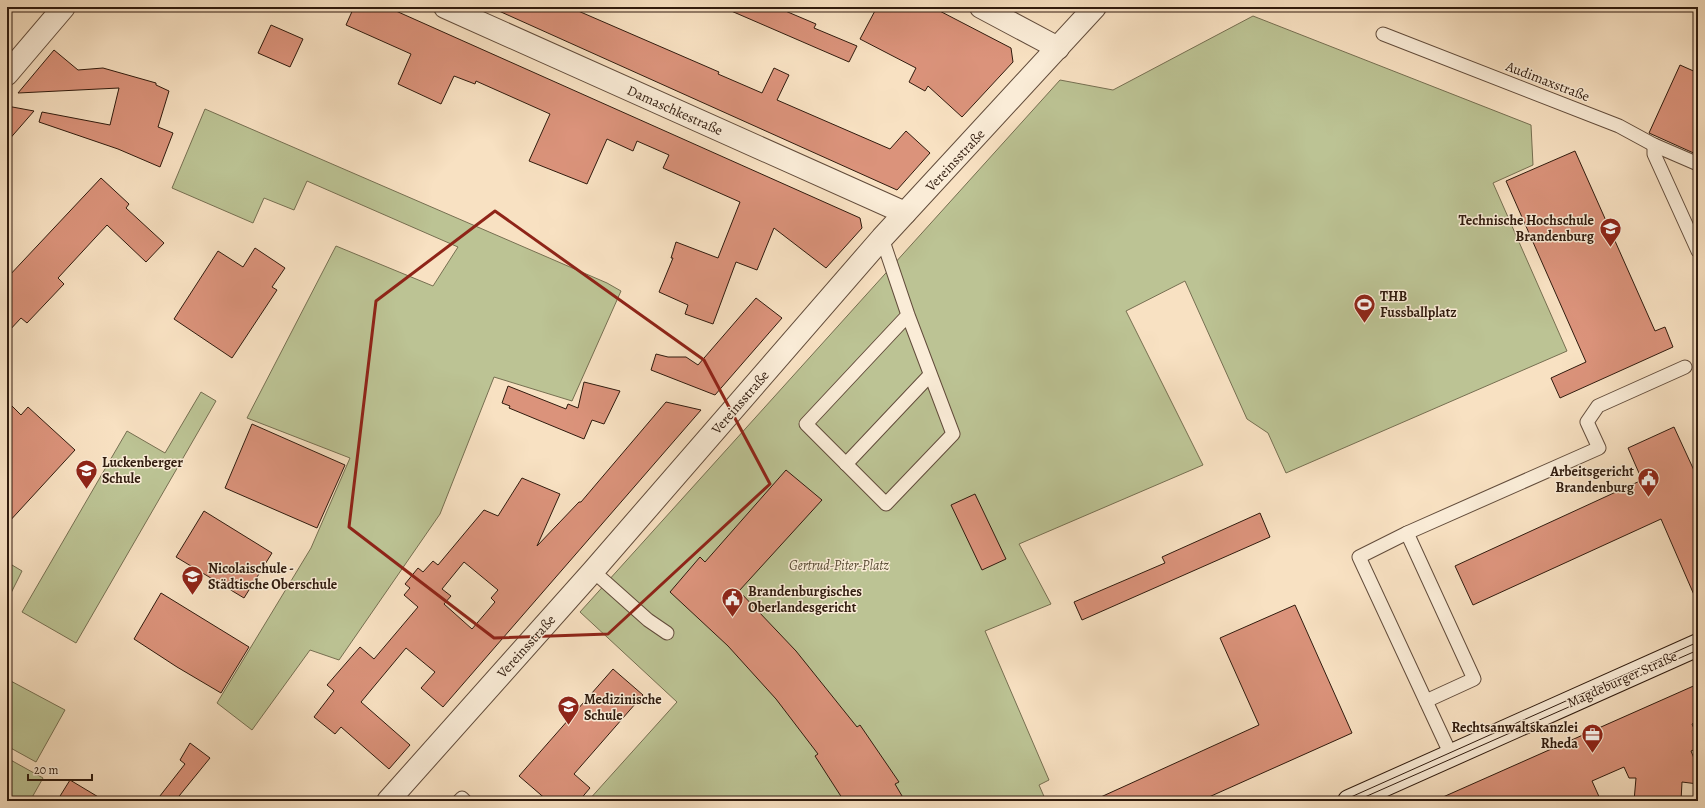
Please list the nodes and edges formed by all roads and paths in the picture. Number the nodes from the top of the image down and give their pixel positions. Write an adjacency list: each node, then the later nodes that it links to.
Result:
1 (64, 7): 7 (street)
2 (445, 7): 10 (street, Damaschkestraße)
3 (981, 7): 6 (street)
4 (1095, 7): 6 (street, Vereinsstraße)
5 (1383, 34): 8 (lane, Audimaxstraße)
6 (1058, 48): 10 (street, Vereinsstraße)
7 (7, 74)
8 (1654, 145): 9 (lane, Audimaxstraße); 12 (lane)
9 (1698, 164)
10 (905, 213): 11 (street, Vereinsstraße)
11 (882, 238): 13 (lane); 18 (street, Vereinsstraße)
12 (1698, 252)
13 (908, 314): 15 (lane); 16 (lane)
14 (1685, 367): 17 (lane)
15 (930, 374): 16 (lane); 16 (lane)
16 (846, 464)
17 (1407, 533): 21 (lane); 21 (lane)
18 (593, 571): 19 (lane); 23 (street, Vereinsstraße)
19 (667, 633)
20 (1698, 645): 22 (street, Magdeburger Straße)
21 (1426, 701): 22 (lane)
22 (1451, 755): 26 (street, Magdeburger Straße)
23 (388, 801)
24 (459, 801): 25 (lane)
25 (465, 801)
26 (1349, 801)

